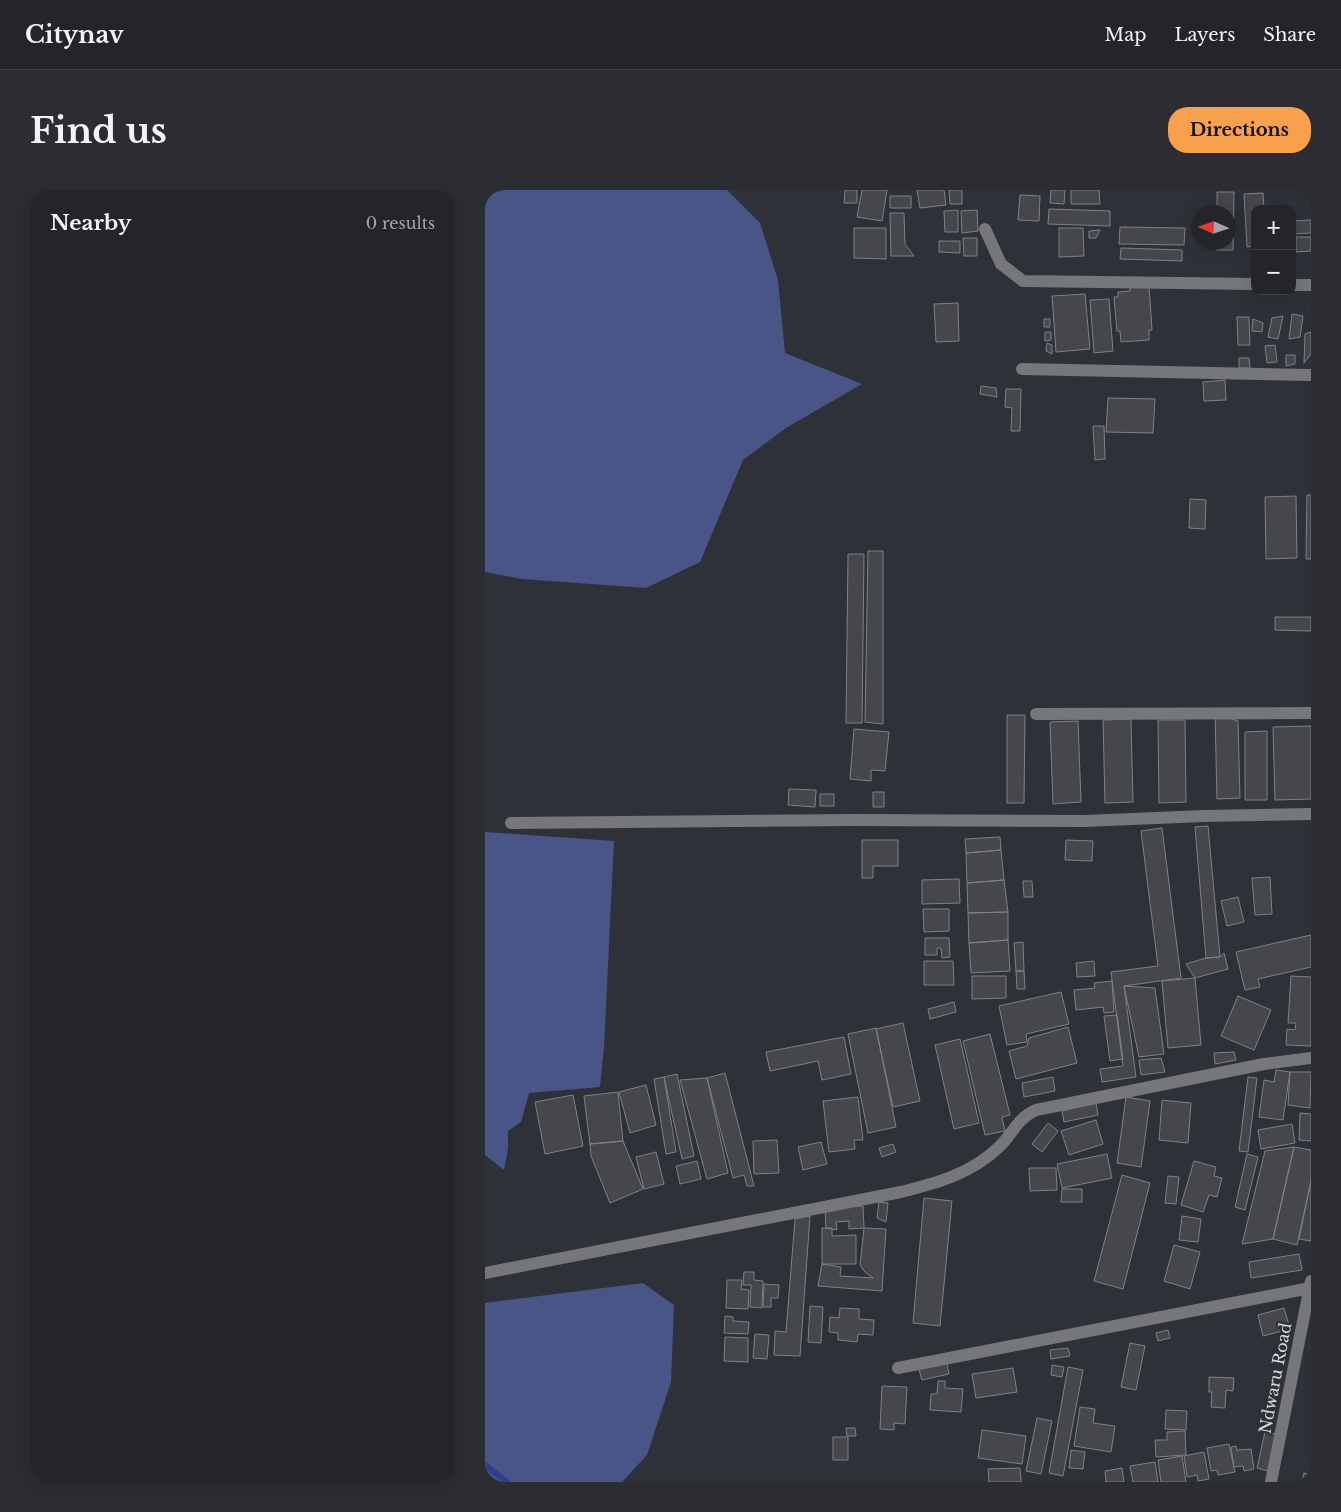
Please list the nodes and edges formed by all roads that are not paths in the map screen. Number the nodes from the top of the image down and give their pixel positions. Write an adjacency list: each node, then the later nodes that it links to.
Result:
1 (985, 229): 2 (street)
2 (1251, 284)
3 (1296, 285): 4 (street)
4 (1311, 285)
5 (1022, 369): 6 (street)
6 (1311, 375)
7 (1311, 713): 8 (street)
8 (1036, 714)
9 (1311, 814): 10 (street)
10 (511, 823)
11 (1311, 1058): 12 (street)
12 (485, 1273)
13 (1310, 1284): 14 (street); 15 (street, Ndwaru Road)
14 (898, 1368)
15 (1271, 1482)

